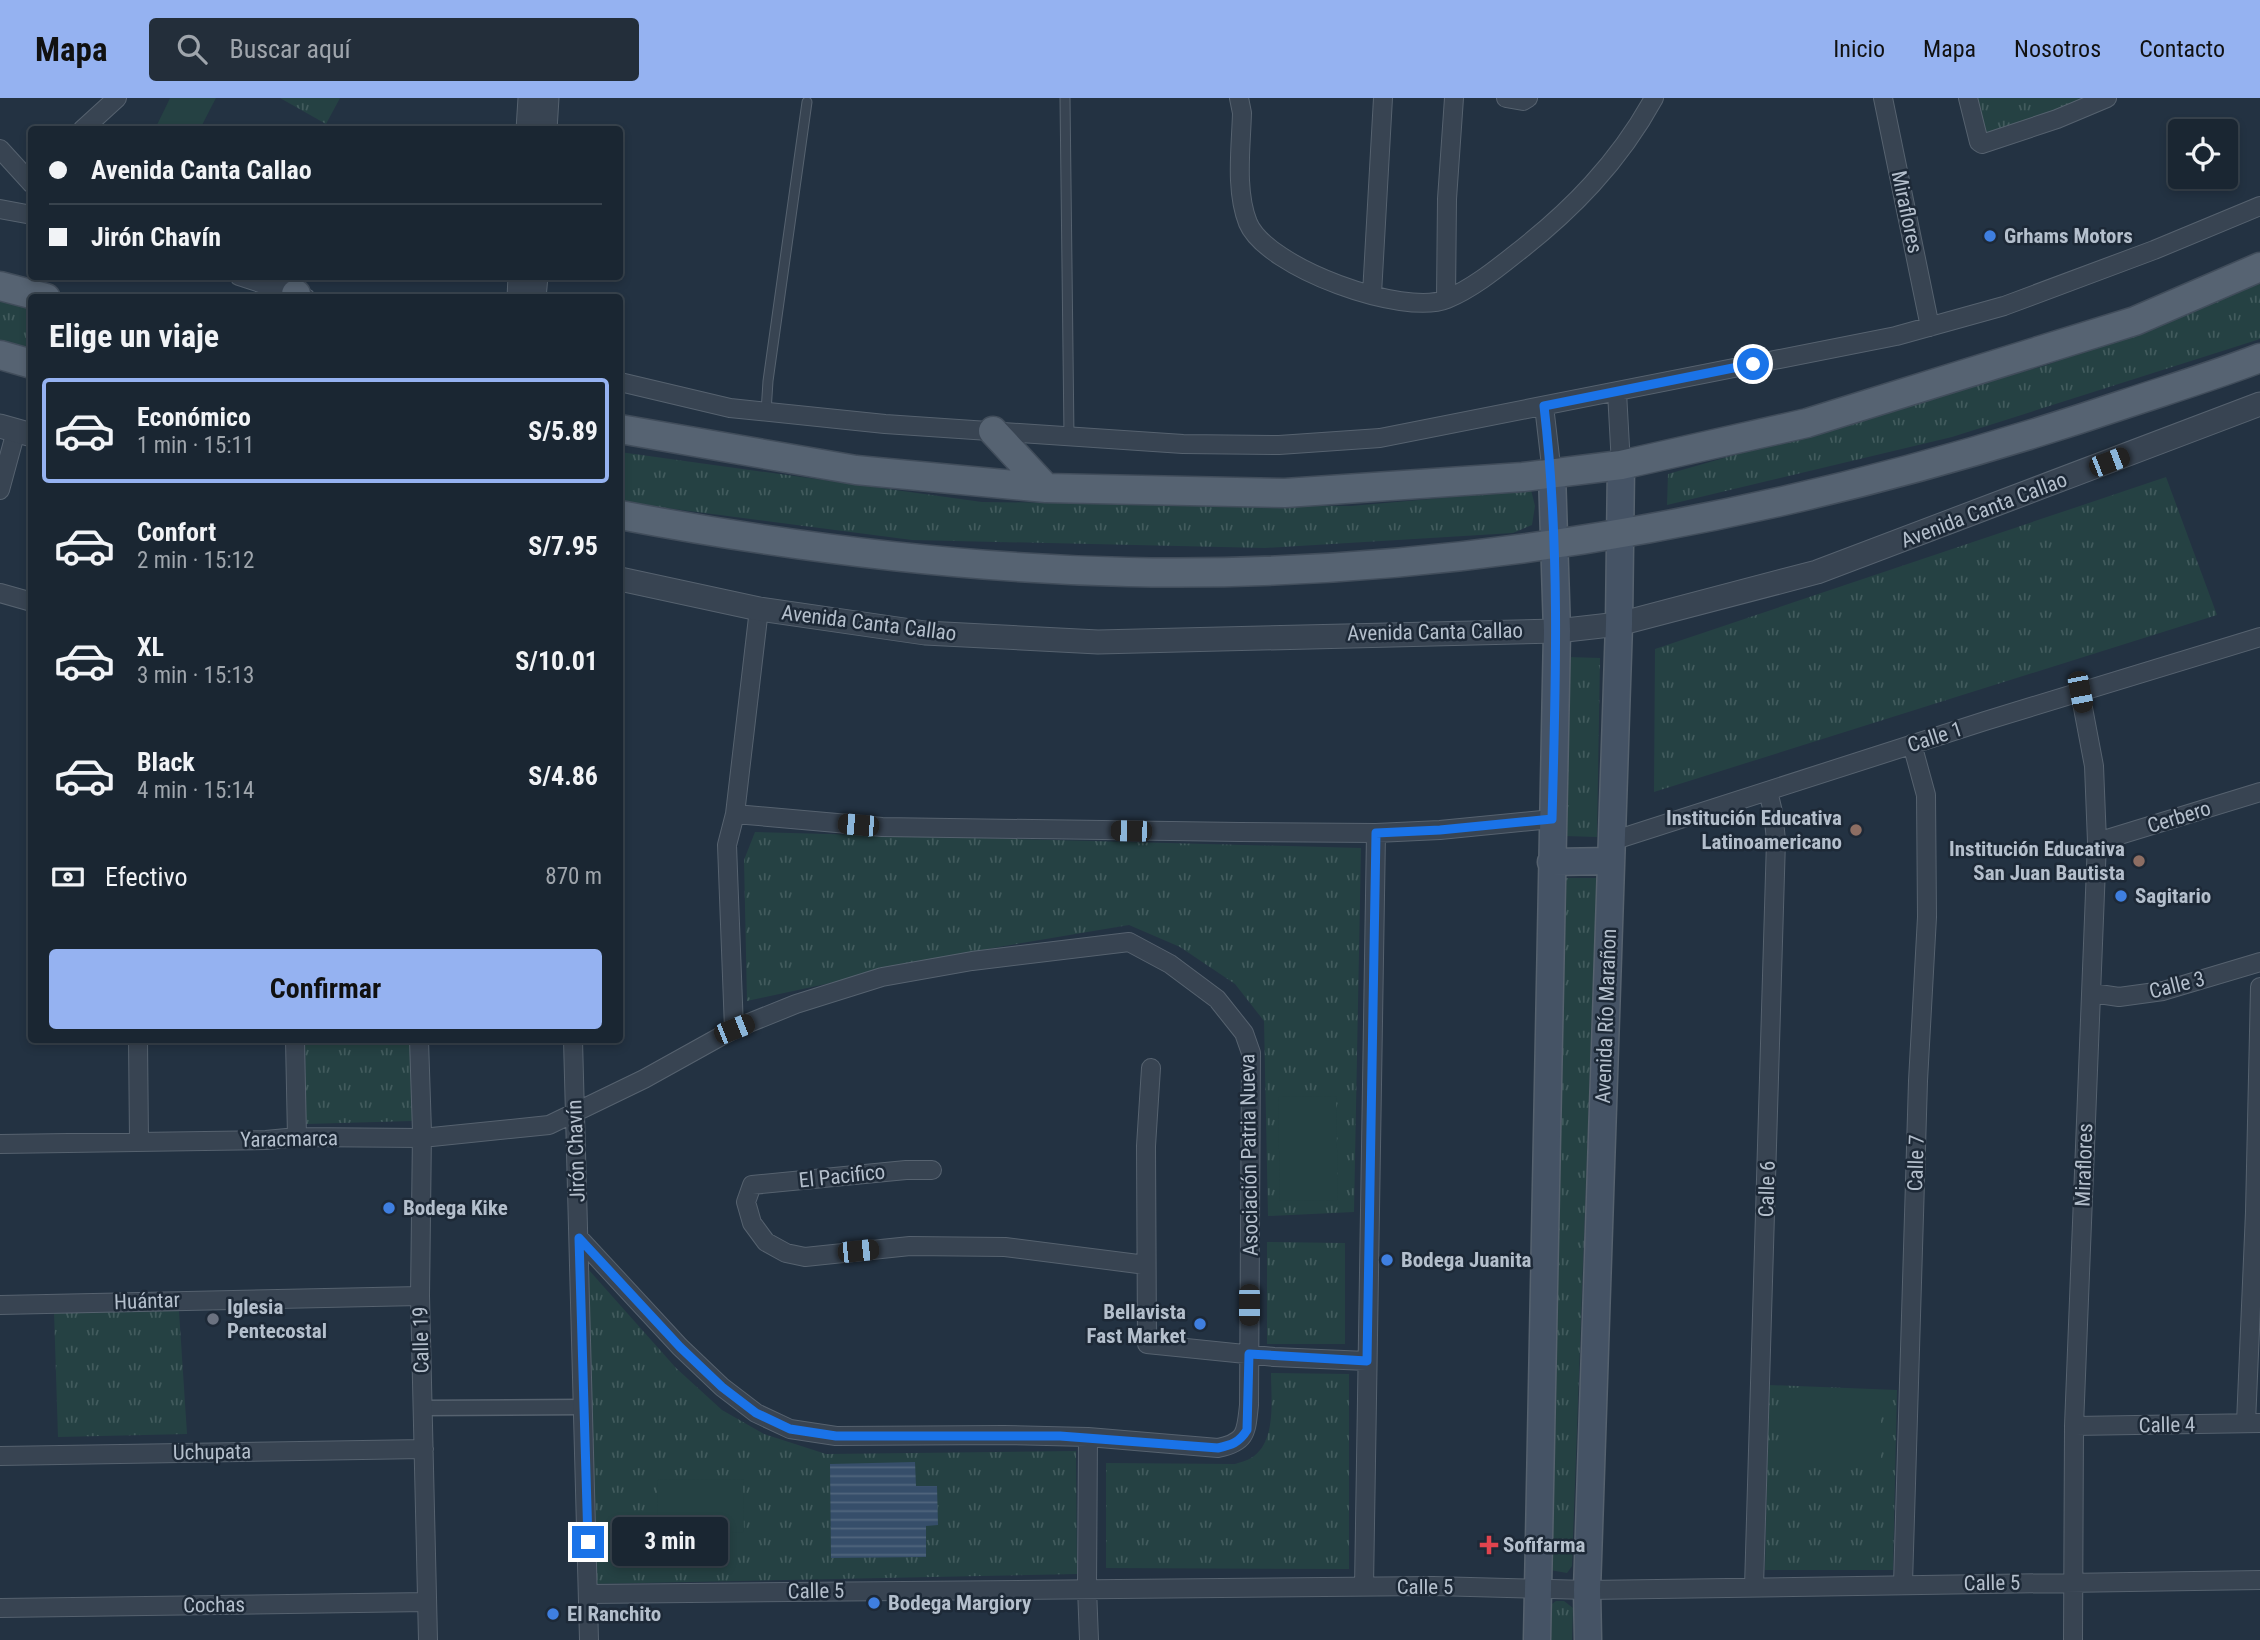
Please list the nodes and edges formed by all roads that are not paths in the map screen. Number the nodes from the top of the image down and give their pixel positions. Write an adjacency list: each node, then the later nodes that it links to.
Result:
1 (117, 98): 15 (street)
2 (530, 98): 16 (street)
3 (547, 98): 17 (street)
4 (1065, 98): 42 (lane)
5 (1239, 98): 28 (street)
6 (1383, 98): 28 (street)
7 (1454, 98): 29 (street)
8 (1506, 98): 9 (street)
9 (1528, 98)
10 (1654, 98): 29 (street)
11 (1883, 98): 30 (street, Miraflores)
12 (1968, 98): 13 (street)
13 (2107, 98)
14 (807, 102): 38 (lane)
15 (86, 126)
16 (528, 126)
17 (545, 126)
18 (0, 149): 19 (street)
19 (28, 177)
20 (2260, 206): 30 (street)
21 (0, 209): 22 (street)
22 (28, 214)
23 (2260, 268): 43 (main road)
24 (251, 280): 27 (street)
25 (0, 286): 26 (main road)
26 (31, 294)
27 (294, 294)
28 (1372, 294): 29 (street)
29 (1446, 299)
30 (1930, 327): 35 (street)
31 (0, 355): 33 (main road)
32 (2260, 358): 48 (main road)
33 (28, 363)
34 (623, 383): 38 (street)
35 (1617, 392): 37 (street); 43 (street, Avenida Río Marañon)
36 (2260, 404): 54 (street, Avenida Canta Callao)
37 (1544, 406): 42 (street); 44 (street)
38 (766, 412): 41 (street)
39 (623, 427): 45 (main road)
40 (16, 431): 46 (street)
41 (993, 431): 42 (street); 45 (main road)
42 (1069, 436)
43 (1621, 465): 44 (main road); 48 (main road, Avenida Río Marañon)
44 (1552, 474): 45 (main road); 49 (main road)
45 (1046, 488)
46 (0, 490)
47 (623, 516): 49 (main road)
48 (1619, 533): 49 (main road); 54 (main road, Avenida Río Marañon)
49 (1553, 544): 55 (main road)
50 (623, 580): 53 (street, Avenida Canta Callao)
51 (0, 593): 52 (street)
52 (28, 601)
53 (759, 609): 55 (street, Avenida Canta Callao); 61 (street)
54 (1619, 624): 55 (street, Avenida Canta Callao); 65 (main road, Avenida Río Marañon)
55 (1557, 631): 62 (main road)
56 (2260, 637): 57 (street, Calle 1)
57 (2080, 692): 58 (street, Calle 1); 64 (street, Miraflores)
58 (1912, 744): 59 (street, Calle 1); 97 (street, Calle 7)
59 (1768, 791): 65 (street, Calle 1); 99 (street, Calle 6)
60 (2260, 792): 64 (street, Cerbero)
61 (735, 814): 63 (street); 70 (street)
62 (1552, 819): 63 (street); 66 (main road)
63 (1376, 833): 87 (street)
64 (2097, 842): 69 (street, Miraflores)
65 (1611, 851): 66 (main road); 102 (main road, Avenida Río Marañon)
66 (1551, 862): 101 (main road)
67 (2260, 962): 69 (street, Calle 3)
68 (2260, 987): 90 (street)
69 (2092, 993): 91 (street, Miraflores)
70 (734, 1029): 76 (street, Asociación Patria Nueva); 86 (street, Asociación Patria Nueva)
71 (138, 1043): 79 (street)
72 (295, 1043): 77 (street)
73 (419, 1043): 78 (street, Calle 19)
74 (573, 1043): 76 (street, Jirón Chavín)
75 (1152, 1068): 83 (street)
76 (574, 1114): 78 (street, Yaracmarca); 82 (street, Jirón Chavín)
77 (297, 1137): 78 (street, Yaracmarca); 79 (street, Yaracmarca)
78 (422, 1138): 84 (street, Calle 19)
79 (139, 1141): 80 (street, Yaracmarca)
80 (0, 1144)
81 (932, 1170): 83 (street, El Pacifico)
82 (579, 1238): 88 (street, Jirón Chavín); 92 (street, Asociación Patria Nueva)
83 (1146, 1265): 86 (street)
84 (420, 1296): 85 (street, Huántar); 89 (street, Calle 19)
85 (0, 1305)
86 (1249, 1354): 87 (street); 92 (street, Asociación Patria Nueva)
87 (1367, 1361): 98 (street)
88 (584, 1407): 89 (street); 103 (street, Jirón Chavín)
89 (423, 1408): 93 (street, Calle 19)
90 (2253, 1423): 91 (street, Calle 4)
91 (2074, 1426): 96 (street, Miraflores)
92 (1088, 1437): 100 (street)
93 (424, 1449): 94 (street, Uchupata); 104 (street, Calle 19)
94 (0, 1456)
95 (2260, 1580): 96 (street, Calle 5)
96 (2072, 1581): 97 (street, Calle 5); 111 (street, Miraflores)
97 (1903, 1584): 99 (street, Calle 5)
98 (1364, 1587): 100 (street, Calle 5); 101 (street, Calle 5)
99 (1754, 1587): 102 (street, Calle 5)
100 (1087, 1588): 103 (street, Calle 5); 108 (street)
101 (1537, 1588): 102 (street, Calle 5); 109 (main road)
102 (1587, 1590): 110 (main road, Avenida Río Marañon)
103 (589, 1594): 107 (street, Jirón Chavín)
104 (427, 1602): 105 (street, Cochas); 106 (street, Calle 19)
105 (0, 1608)
106 (428, 1640)
107 (589, 1640)
108 (1089, 1640)
109 (1537, 1640)
110 (1588, 1640)
111 (2073, 1640)

